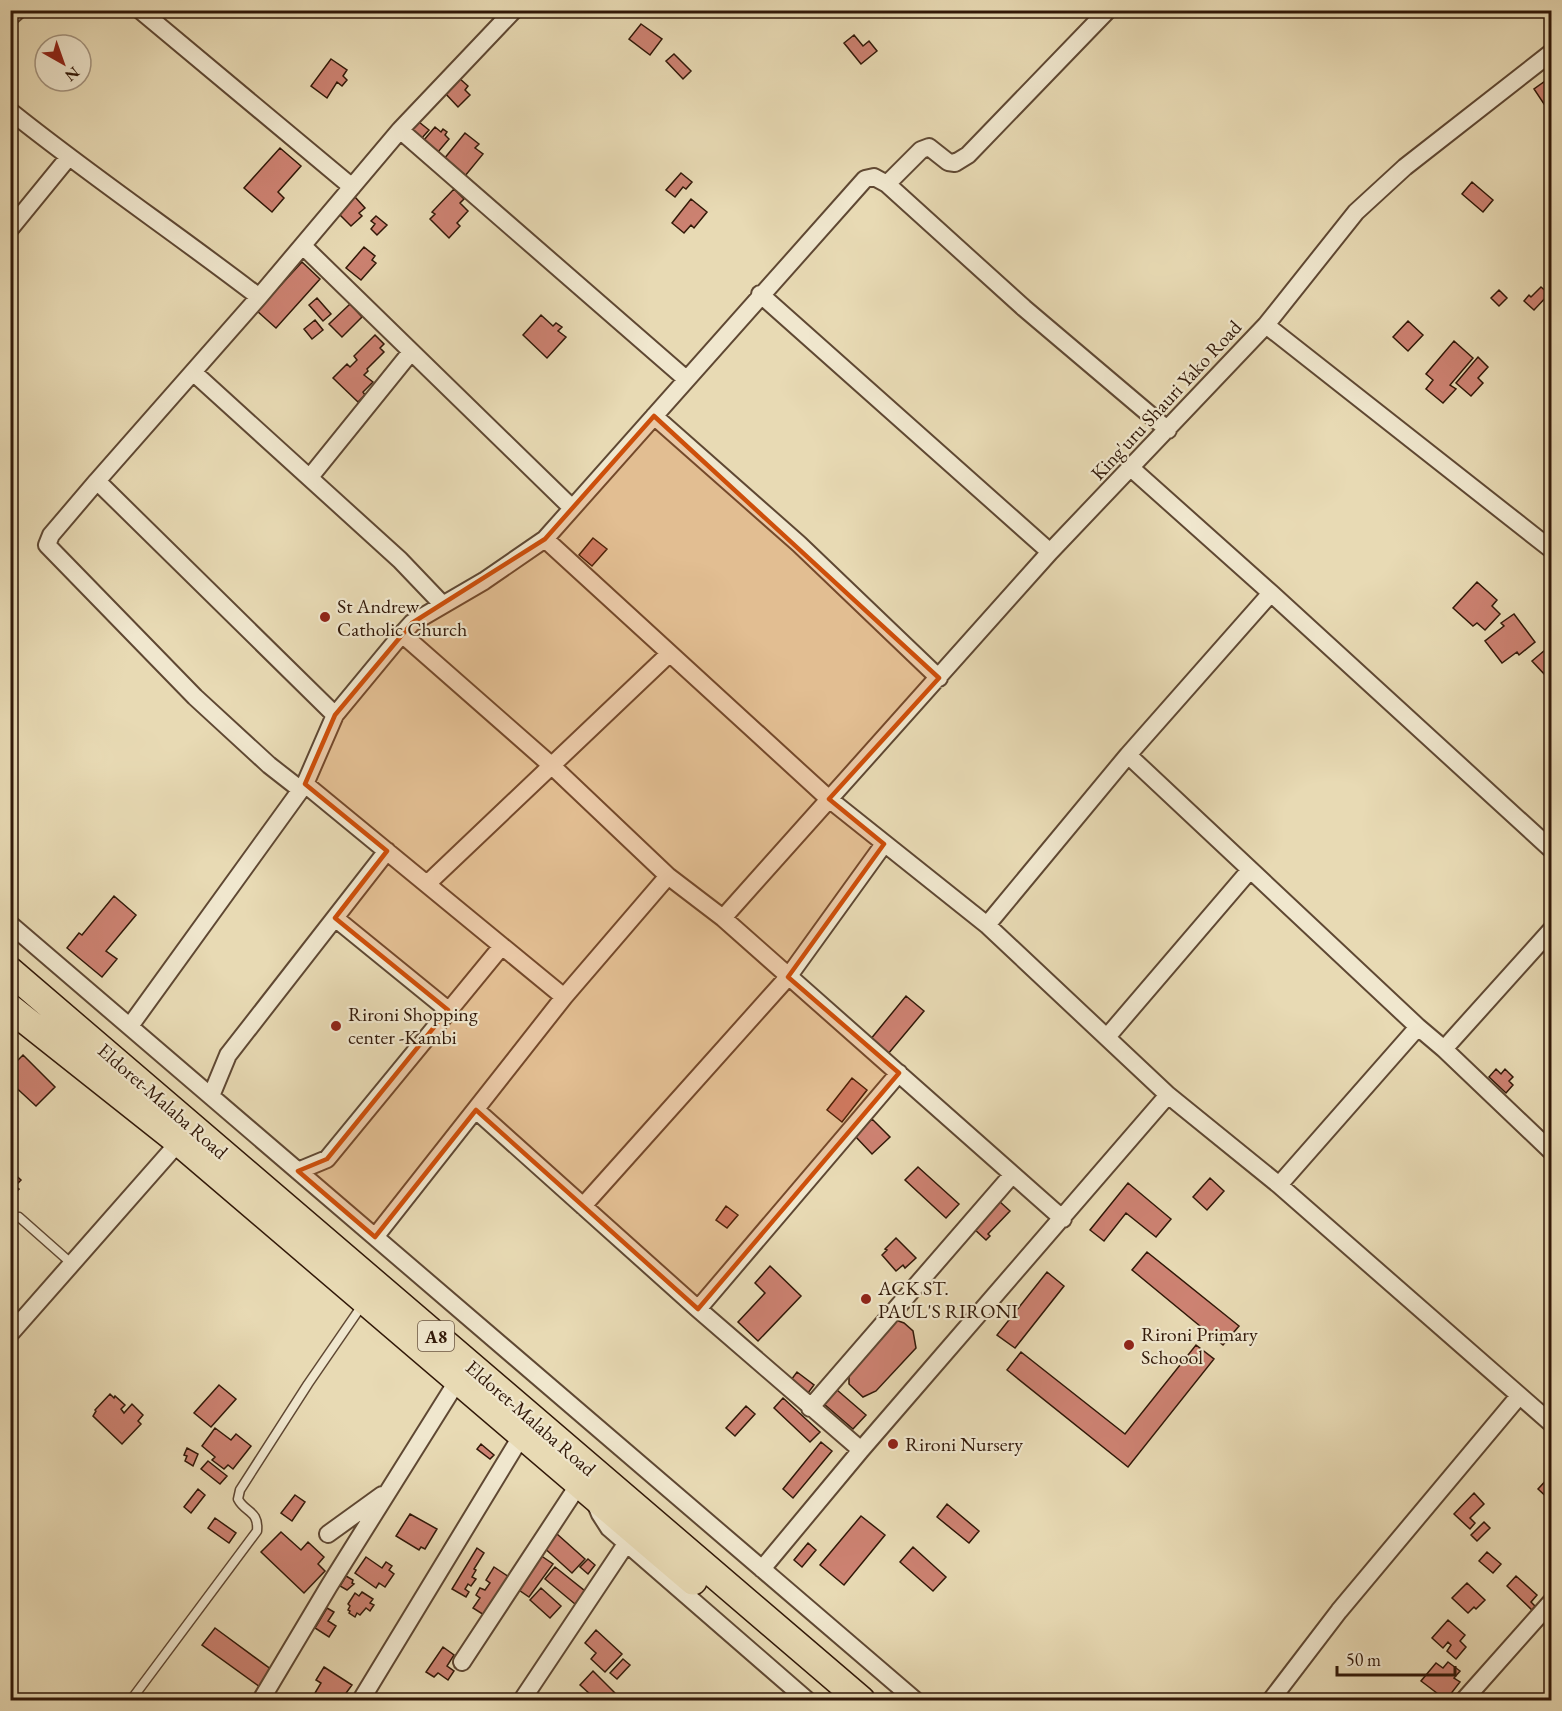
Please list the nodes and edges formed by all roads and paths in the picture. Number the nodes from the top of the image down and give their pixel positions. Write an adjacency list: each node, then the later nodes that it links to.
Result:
1 (18, 10): 5 (street)
2 (514, 10): 8 (street)
3 (1108, 10): 10 (street)
4 (142, 11): 11 (street)
5 (10, 17)
6 (1551, 51): 16 (street, King'uru Shauri Yako Road)
7 (10, 111): 9 (street)
8 (400, 130): 11 (street); 19 (street)
9 (68, 158): 12 (street); 15 (street)
10 (887, 184): 14 (street); 21 (street)
11 (352, 187): 13 (street)
12 (10, 229)
13 (303, 246): 15 (street); 17 (street)
14 (760, 294): 19 (street); 28 (street)
15 (259, 297): 18 (street)
16 (1266, 325): 21 (street, King'uru Shauri Yako Road); 27 (street)
17 (411, 352): 23 (street); 25 (street)
18 (193, 372): 23 (street); 24 (street)
19 (686, 379): 20 (street)
20 (654, 416): 25 (street); 33 (street)
21 (1168, 430): 22 (street, King'uru Shauri Yako Road)
22 (1131, 468): 28 (street, King'uru Shauri Yako Road); 29 (street)
23 (310, 477): 30 (street)
24 (97, 481): 34 (street); 37 (street)
25 (572, 508): 26 (street)
26 (545, 538): 30 (street); 32 (street)
27 (1551, 550)
28 (1050, 552): 33 (street, King'uru Shauri Yako Road)
29 (1271, 593): 35 (street); 40 (street)
30 (443, 605): 31 (street)
31 (402, 634): 34 (street); 36 (street)
32 (669, 654): 36 (street); 38 (street)
33 (939, 678): 38 (street, King'uru Shauri Yako Road)
34 (335, 715): 37 (street)
35 (1128, 755): 42 (street); 48 (street)
36 (552, 765): 43 (street); 44 (street)
37 (303, 787): 41 (street); 56 (street)
38 (829, 799): 39 (street); 46 (street, King'uru Shauri Yako Road)
39 (884, 844): 48 (street); 52 (street)
40 (1551, 850)
41 (387, 851): 44 (street); 45 (street)
42 (1250, 870): 57 (street); 58 (street)
43 (668, 876): 46 (street); 53 (street)
44 (427, 884): 50 (street)
45 (336, 918): 55 (street); 62 (street)
46 (723, 918): 52 (street)
47 (10, 924): 56 (street)
48 (987, 925): 58 (street)
49 (1551, 928): 59 (street)
50 (502, 946): 53 (street); 55 (street)
51 (10, 971): 96 (highway, Eldoret-Malaba Road / A8)
52 (788, 977): 60 (street); 69 (street)
53 (564, 997): 63 (street)
54 (10, 1008): 64 (highway, Eldoret-Malaba Road / A8)
55 (448, 1010): 66 (street)
56 (130, 1026): 62 (street)
57 (1418, 1027): 59 (street); 68 (street)
58 (1107, 1037): 61 (street)
59 (1444, 1049): 65 (street)
60 (899, 1073): 67 (street); 75 (street)
61 (1168, 1095): 68 (street); 71 (street)
62 (211, 1096): 66 (street)
63 (476, 1110): 69 (street); 72 (street)
64 (179, 1142): 73 (street); 74 (highway, Eldoret-Malaba Road / A8)
65 (1551, 1152)
66 (298, 1171): 72 (street)
67 (1012, 1175): 71 (street); 79 (street)
68 (1279, 1185): 78 (street)
69 (583, 1206): 75 (street)
70 (19, 1217): 73 (lane)
71 (1063, 1219): 82 (street)
72 (375, 1237): 87 (street)
73 (71, 1263): 76 (street)
74 (365, 1301): 77 (highway, Eldoret-Malaba Road / A8); 90 (lane)
75 (698, 1309): 79 (street)
76 (10, 1334)
77 (458, 1380): 81 (highway, Eldoret-Malaba Road / A8); 83 (street)
78 (1520, 1395): 80 (street); 98 (street)
79 (810, 1408): 82 (street)
80 (1551, 1424)
81 (522, 1435): 84 (highway, Eldoret-Malaba Road / A8); 92 (street)
82 (861, 1450): 87 (street)
83 (392, 1487): 85 (street); 91 (street)
84 (586, 1490): 86 (street, Eldoret-Malaba Road); 89 (street); 95 (highway, Eldoret-Malaba Road / A8)
85 (328, 1534)
86 (626, 1544): 93 (street); 94 (street, Eldoret-Malaba Road)
87 (762, 1569): 97 (street)
88 (1551, 1601): 99 (street)
89 (462, 1662)
90 (131, 1701)
91 (261, 1701)
92 (361, 1701)
93 (522, 1701)
94 (807, 1701)
95 (833, 1701)
96 (861, 1701)
97 (915, 1701)
98 (1271, 1701)
99 (1464, 1701)

